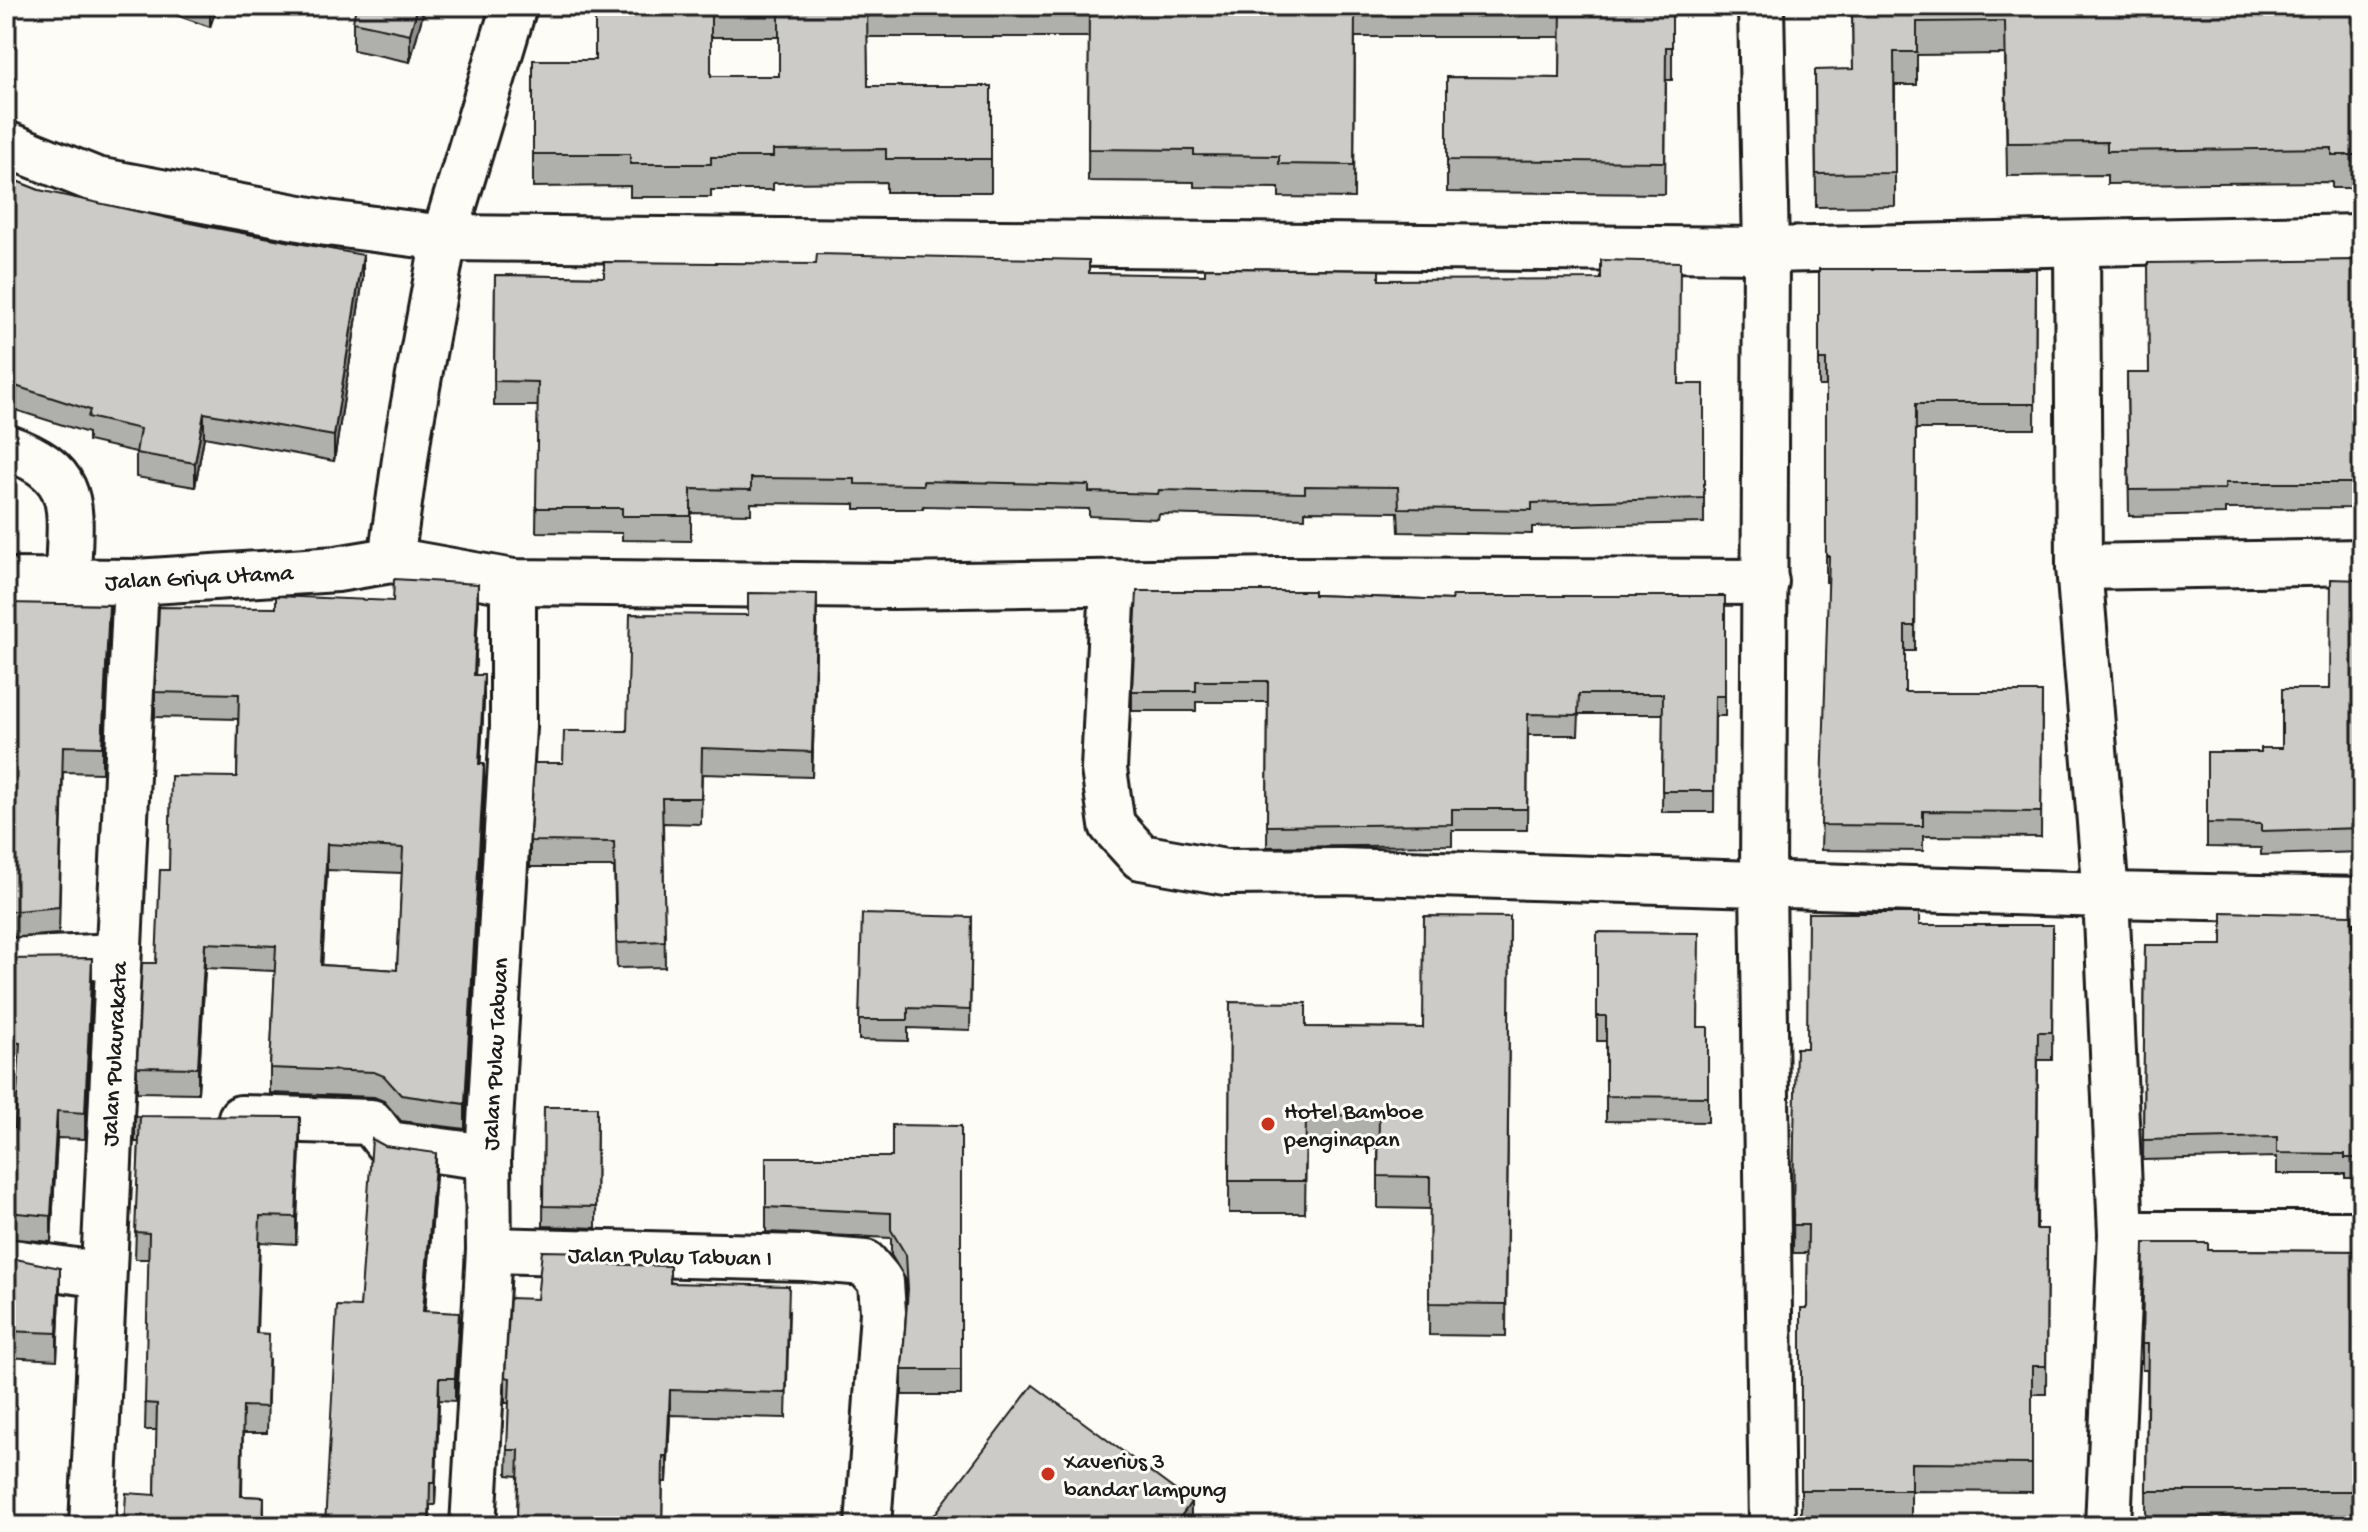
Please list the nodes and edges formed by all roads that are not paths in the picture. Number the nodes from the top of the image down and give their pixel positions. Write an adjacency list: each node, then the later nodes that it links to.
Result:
1 (514, 6): 5 (street)
2 (1761, 6): 7 (street)
3 (6, 144): 5 (street)
4 (2362, 237): 6 (street)
5 (444, 238): 7 (street); 9 (street)
6 (2077, 245): 7 (street); 11 (street)
7 (1766, 250): 17 (street)
8 (6, 447): 13 (street)
9 (391, 560): 14 (street, Jalan Griya Utama); 15 (street, Jalan Griya Utama)
10 (2362, 562): 11 (street)
11 (2079, 567): 19 (street)
12 (6, 581): 13 (street, Jalan Griya Utama)
13 (68, 581): 14 (street, Jalan Griya Utama)
14 (136, 582): 21 (street, Jalan Pulaurakata)
15 (513, 582): 16 (street, Jalan Griya Utama); 26 (street, Jalan Pulau Tabuan)
16 (1113, 582): 17 (street, Jalan Griya Utama); 18 (street)
17 (1766, 582): 18 (street)
18 (1763, 883): 19 (street); 35 (street)
19 (2106, 895): 20 (street); 27 (street)
20 (2362, 900)
21 (118, 956): 22 (street); 23 (street, Jalan Pulaurakata)
22 (6, 961)
23 (111, 1117): 24 (street); 31 (street, Jalan Pulaurakata)
24 (158, 1118)
25 (205, 1118): 26 (street)
26 (488, 1157): 29 (street, Jalan Pulau Tabuan)
27 (2121, 1234): 28 (street); 36 (street)
28 (2362, 1234)
29 (489, 1250): 33 (street, Jalan Pulau Tabuan); 34 (street, Jalan Pulau Tabuan I)
30 (6, 1261): 31 (street)
31 (103, 1275): 32 (street, Jalan Pulaurakata)
32 (92, 1526)
33 (473, 1526)
34 (868, 1526)
35 (1772, 1526)
36 (2108, 1526)

